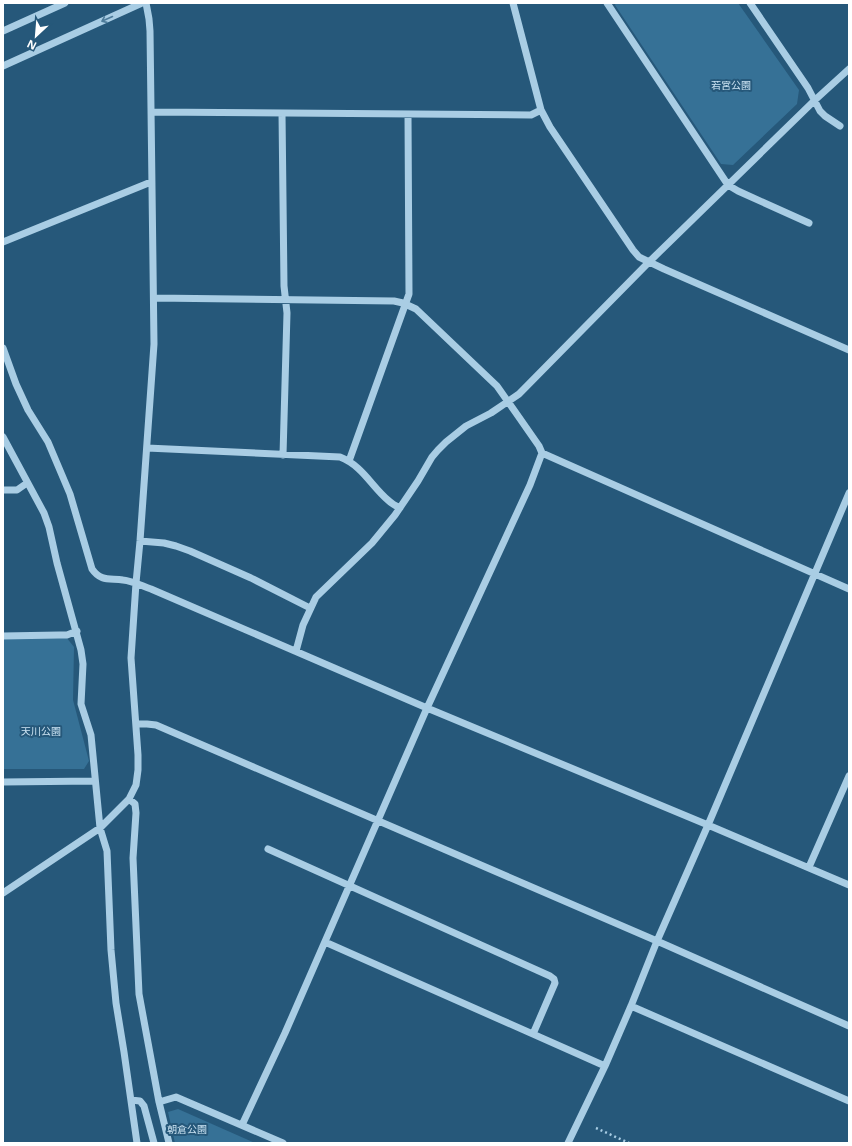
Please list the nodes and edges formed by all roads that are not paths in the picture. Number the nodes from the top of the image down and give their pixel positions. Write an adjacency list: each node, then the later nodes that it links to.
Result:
1 (65, 3): 7 (street)
2 (142, 3): 8 (street, one-way to 8)
3 (146, 3): 12 (street)
4 (513, 3): 11 (street)
5 (607, 3): 17 (street)
6 (750, 3): 10 (street)
7 (3, 31)
8 (3, 66)
9 (849, 69): 10 (street)
10 (815, 100): 15 (street); 17 (street)
11 (541, 110): 14 (street); 20 (street)
12 (151, 112): 13 (street); 16 (street)
13 (282, 113): 14 (street); 22 (street)
14 (408, 114): 23 (street)
15 (840, 126)
16 (151, 182): 19 (street); 21 (street)
17 (728, 185): 18 (street); 20 (street)
18 (809, 223)
19 (3, 242)
20 (649, 262): 25 (street); 26 (street)
21 (154, 298): 22 (street); 28 (street)
22 (286, 299): 23 (street); 30 (street)
23 (406, 304): 26 (street); 31 (street)
24 (3, 348): 38 (street)
25 (849, 350)
26 (508, 401): 29 (street); 35 (street)
27 (3, 437): 32 (street)
28 (147, 448): 30 (street); 36 (street)
29 (542, 453): 37 (street); 44 (street)
30 (283, 455): 31 (street)
31 (349, 461): 35 (street)
32 (27, 483): 33 (street); 41 (street)
33 (3, 490)
34 (849, 493): 37 (street)
35 (400, 508): 40 (street)
36 (140, 541): 38 (street); 40 (street)
37 (815, 574): 39 (street); 51 (street)
38 (136, 583): 43 (street); 45 (street)
39 (849, 589)
40 (310, 608): 43 (street)
41 (77, 631): 42 (street); 47 (street)
42 (3, 636)
43 (296, 651): 44 (street)
44 (427, 708): 50 (street); 51 (street)
45 (136, 724): 49 (street); 50 (street)
46 (849, 776): 54 (street)
47 (95, 781): 48 (street); 52 (street)
48 (3, 782)
49 (129, 799): 52 (street); 65 (street)
50 (378, 821): 56 (street); 58 (street)
51 (708, 825): 54 (street); 58 (street)
52 (100, 828): 57 (street); 64 (street)
53 (268, 849): 56 (street)
54 (809, 867): 55 (street)
55 (849, 885)
56 (350, 886): 59 (street); 62 (street)
57 (3, 893)
58 (657, 941): 60 (street); 61 (street)
59 (325, 942): 62 (street); 67 (street)
60 (630, 1006): 63 (street); 66 (street)
61 (849, 1026)
62 (533, 1034): 63 (street)
63 (605, 1066): 72 (street)
64 (131, 1100): 68 (street); 69 (street)
65 (159, 1102): 67 (street); 70 (street)
66 (849, 1102)
67 (242, 1125): 71 (street)
68 (137, 1143)
69 (154, 1143)
70 (169, 1143)
71 (283, 1143)
72 (568, 1143)

